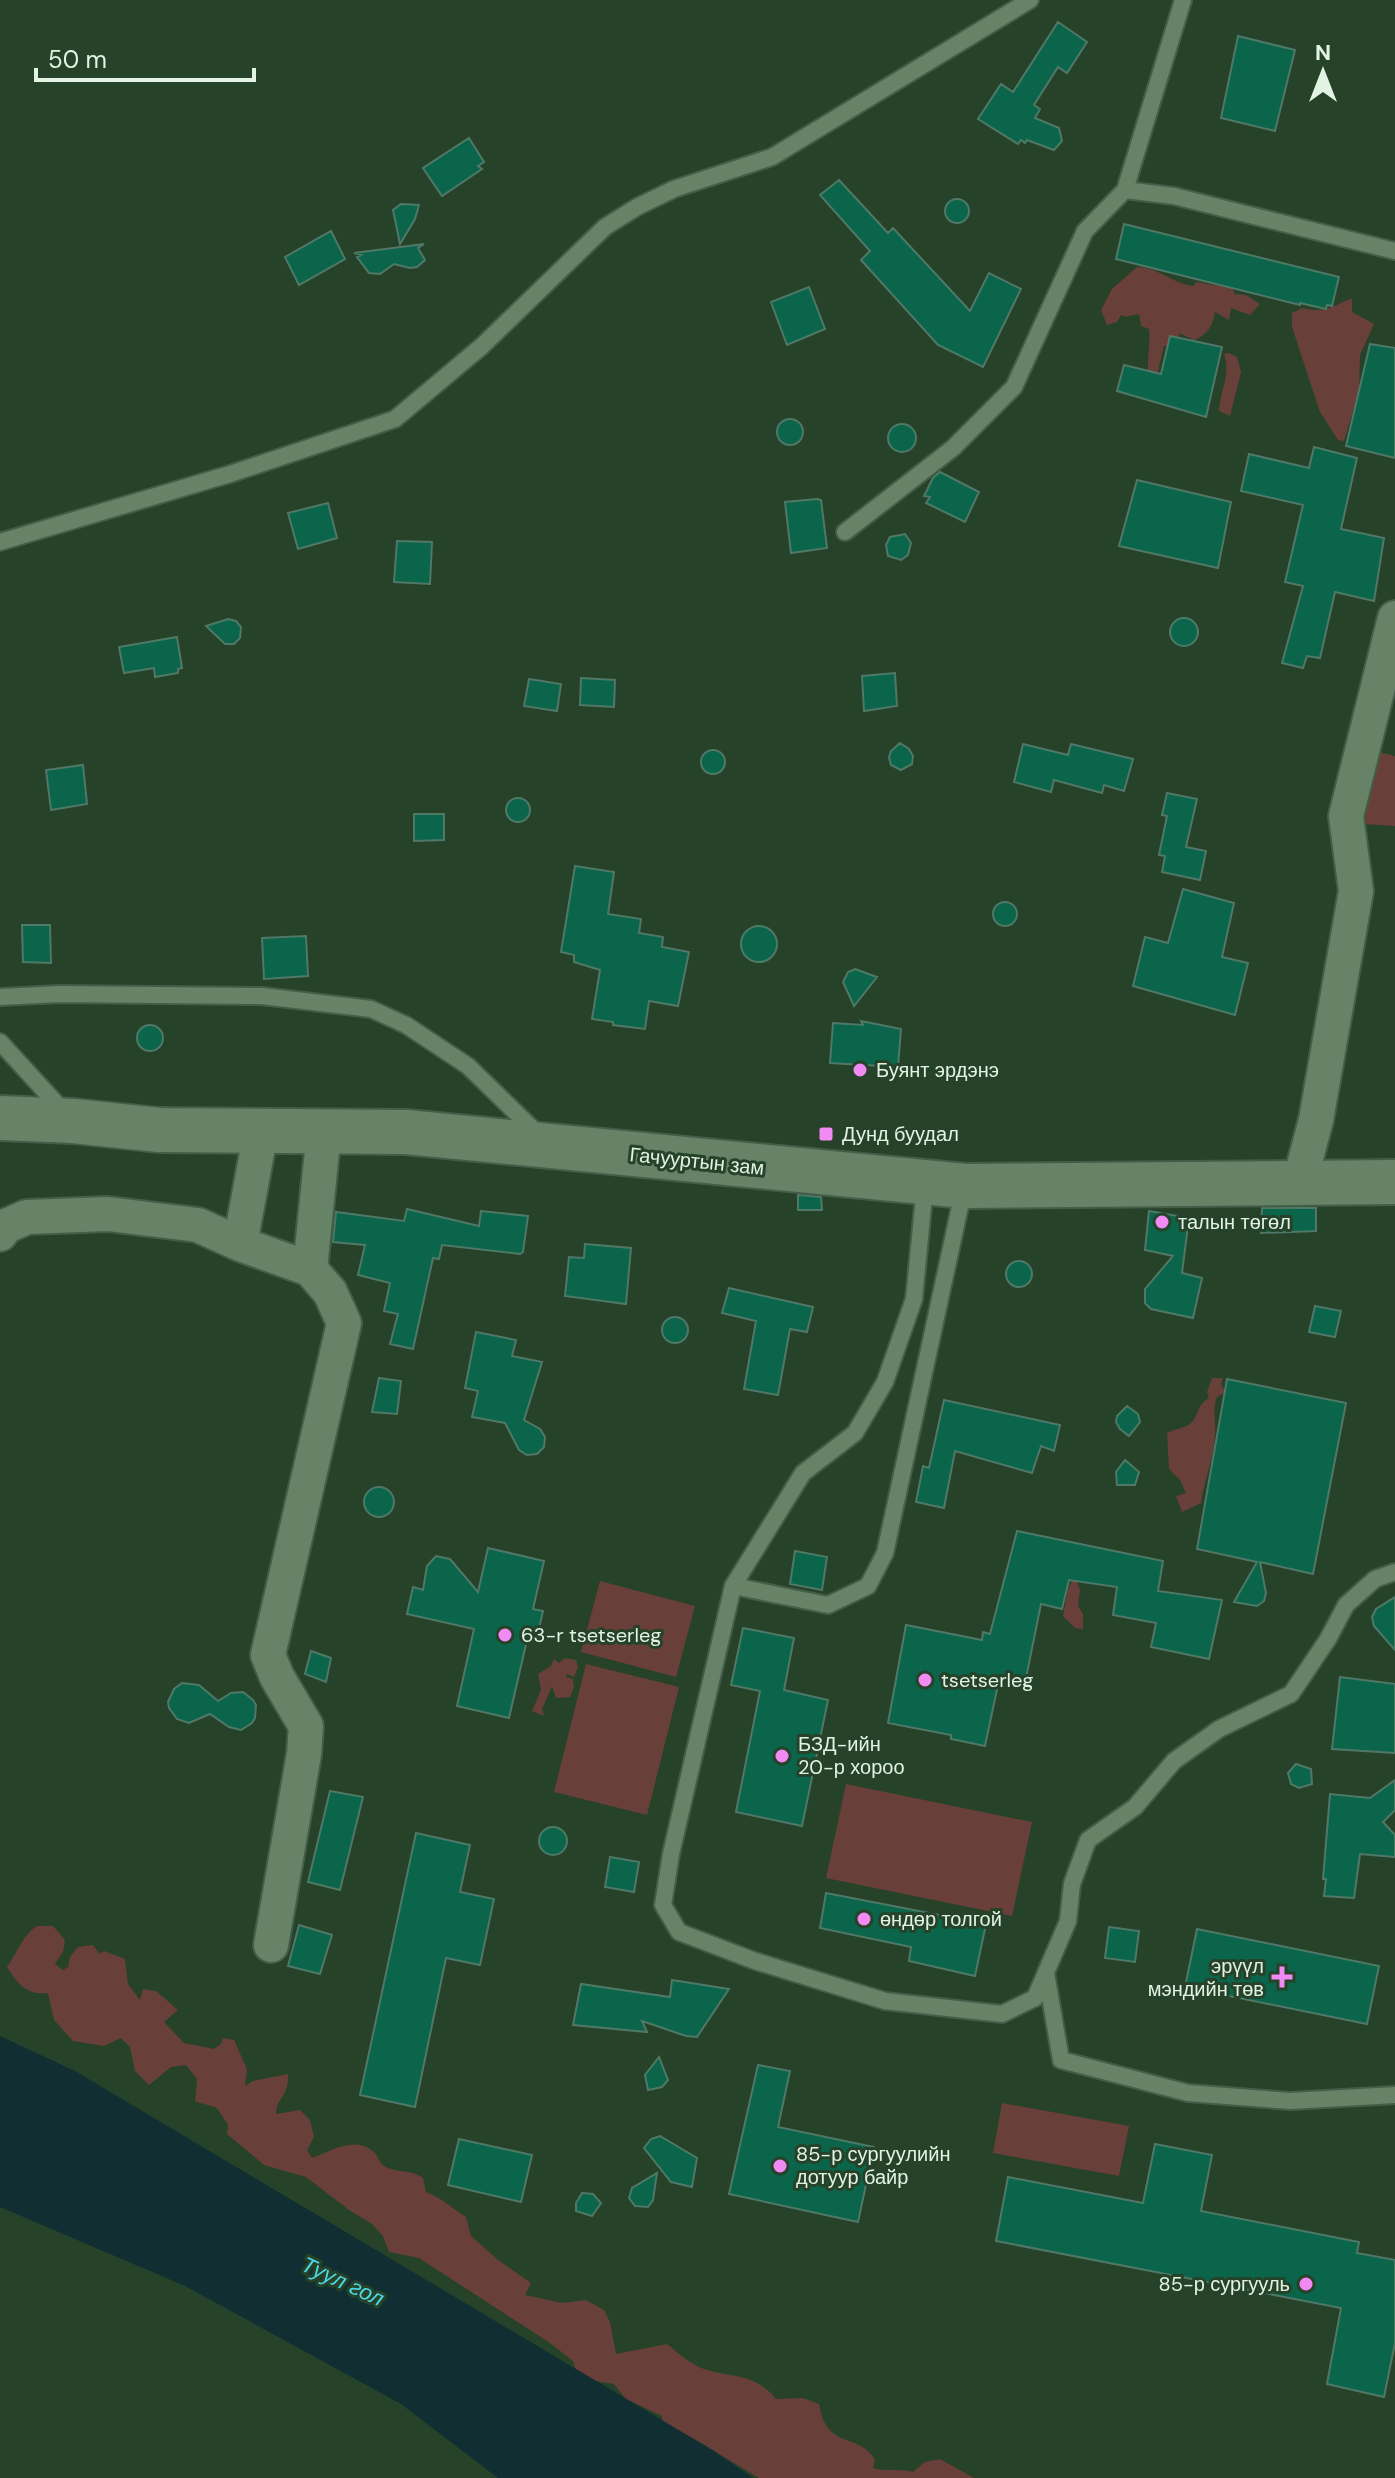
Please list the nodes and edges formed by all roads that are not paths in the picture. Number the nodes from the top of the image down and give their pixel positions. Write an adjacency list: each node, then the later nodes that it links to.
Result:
1 (1030, 0): 6 (lane)
2 (1183, 0): 3 (lane)
3 (1125, 190): 4 (lane); 5 (lane)
4 (1395, 251)
5 (845, 532)
6 (0, 542)
7 (1395, 618): 16 (street)
8 (0, 997): 14 (lane)
9 (0, 1042): 11 (lane)
10 (0, 1118): 11 (main road, Гачууртын зам)
11 (73, 1121): 12 (main road, Гачууртын зам)
12 (261, 1131): 13 (main road, Гачууртын зам); 19 (street)
13 (324, 1131): 14 (main road, Гачууртын зам); 20 (street)
14 (551, 1146): 17 (main road, Гачууртын зам)
15 (1395, 1182): 16 (main road, Гачууртын зам)
16 (1299, 1184): 17 (main road, Гачууртын зам)
17 (945, 1185): 22 (lane); 22 (lane)
18 (0, 1234): 19 (street)
19 (240, 1244): 20 (street)
20 (310, 1269): 23 (street)
21 (1395, 1572): 24 (lane)
22 (733, 1586): 24 (lane)
23 (271, 1945)
24 (1046, 1972): 25 (lane)
25 (1395, 2095)

